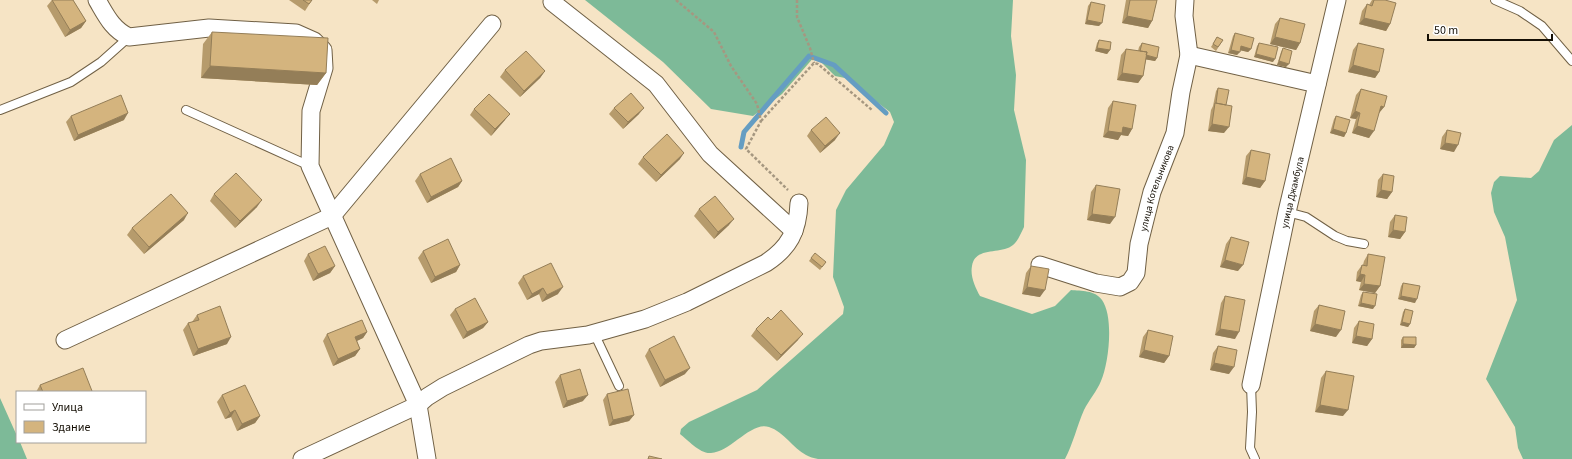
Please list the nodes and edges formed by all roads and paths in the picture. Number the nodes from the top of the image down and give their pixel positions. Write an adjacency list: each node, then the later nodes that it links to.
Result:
1 (97, 0): 9 (street)
2 (676, 0): 17 (path)
3 (797, 0): 12 (path)
4 (1185, 0): 10 (street, улица Котельникова)
5 (1337, 0): 13 (street, улица Джамбула)
6 (1495, 0): 11 (lane)
7 (552, 2): 22 (street)
8 (492, 24): 21 (street)
9 (129, 37): 14 (lane); 18 (street)
10 (1188, 55): 13 (street); 24 (street, улица Котельникова)
11 (1572, 61)
12 (814, 63): 16 (path); 17 (path)
13 (1316, 84): 20 (street, улица Джамбула)
14 (0, 110)
15 (186, 110): 18 (lane)
16 (872, 110)
17 (761, 121): 19 (path)
18 (310, 166): 21 (street)
19 (799, 203): 22 (street)
20 (1287, 212): 23 (lane); 27 (street, улица Джамбула)
21 (332, 216): 26 (street); 29 (street)
22 (794, 231): 25 (street)
23 (1364, 244)
24 (1040, 266)
25 (594, 333): 28 (lane); 29 (street)
26 (66, 340)
27 (1251, 385): 32 (lane)
28 (618, 386)
29 (418, 405): 30 (street); 31 (street)
30 (302, 459)
31 (427, 459)
32 (1255, 459)

